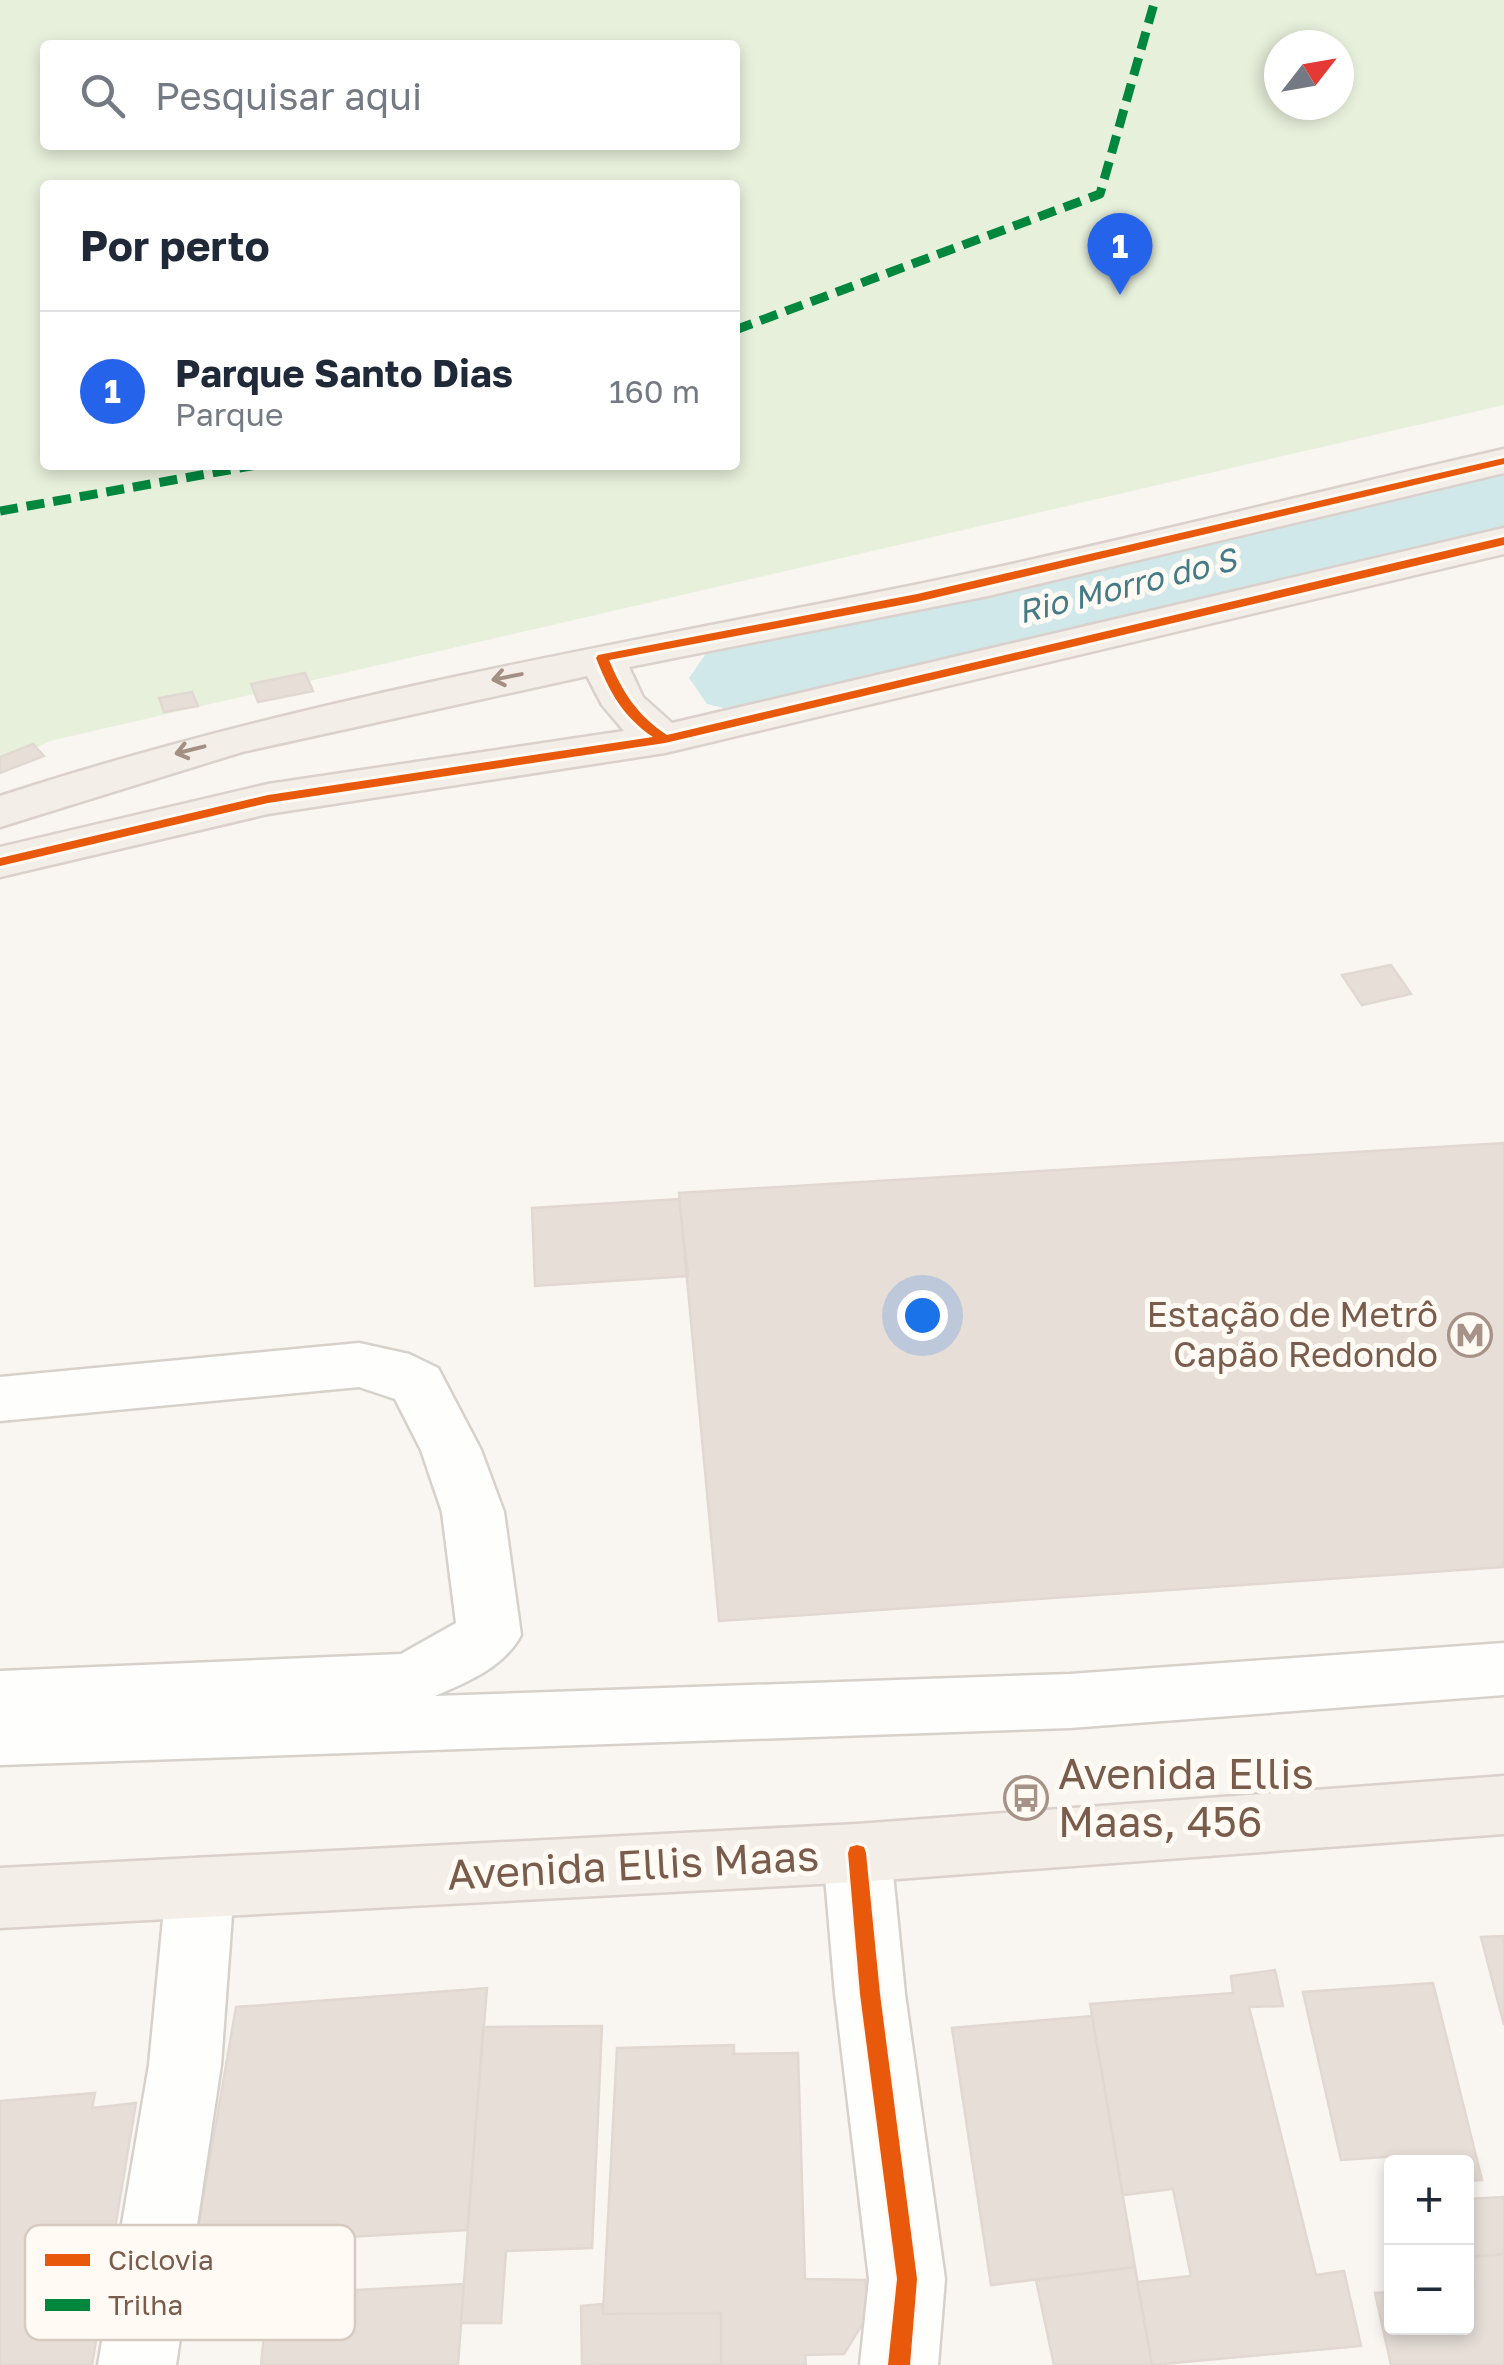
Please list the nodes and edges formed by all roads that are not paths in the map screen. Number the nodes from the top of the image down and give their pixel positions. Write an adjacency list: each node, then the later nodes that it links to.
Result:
1 (1504, 461): 3 (main road)
2 (1504, 541): 4 (main road)
3 (602, 658): 4 (main road); 5 (main road, one-way to 5)
4 (665, 739): 6 (main road)
5 (0, 812)
6 (0, 862)
7 (0, 1399): 9 (street)
8 (1504, 1670): 10 (street)
9 (0, 1698)
10 (0, 1738)
11 (1504, 1805): 12 (main road, Avenida Ellis Maas)
12 (857, 1853): 13 (main road, Avenida Ellis Maas); 18 (street)
13 (200, 1888): 14 (main road, Avenida Ellis Maas); 15 (street)
14 (0, 1898)
15 (159, 2225)
16 (140, 2340): 17 (street)
17 (136, 2365)
18 (899, 2365)

